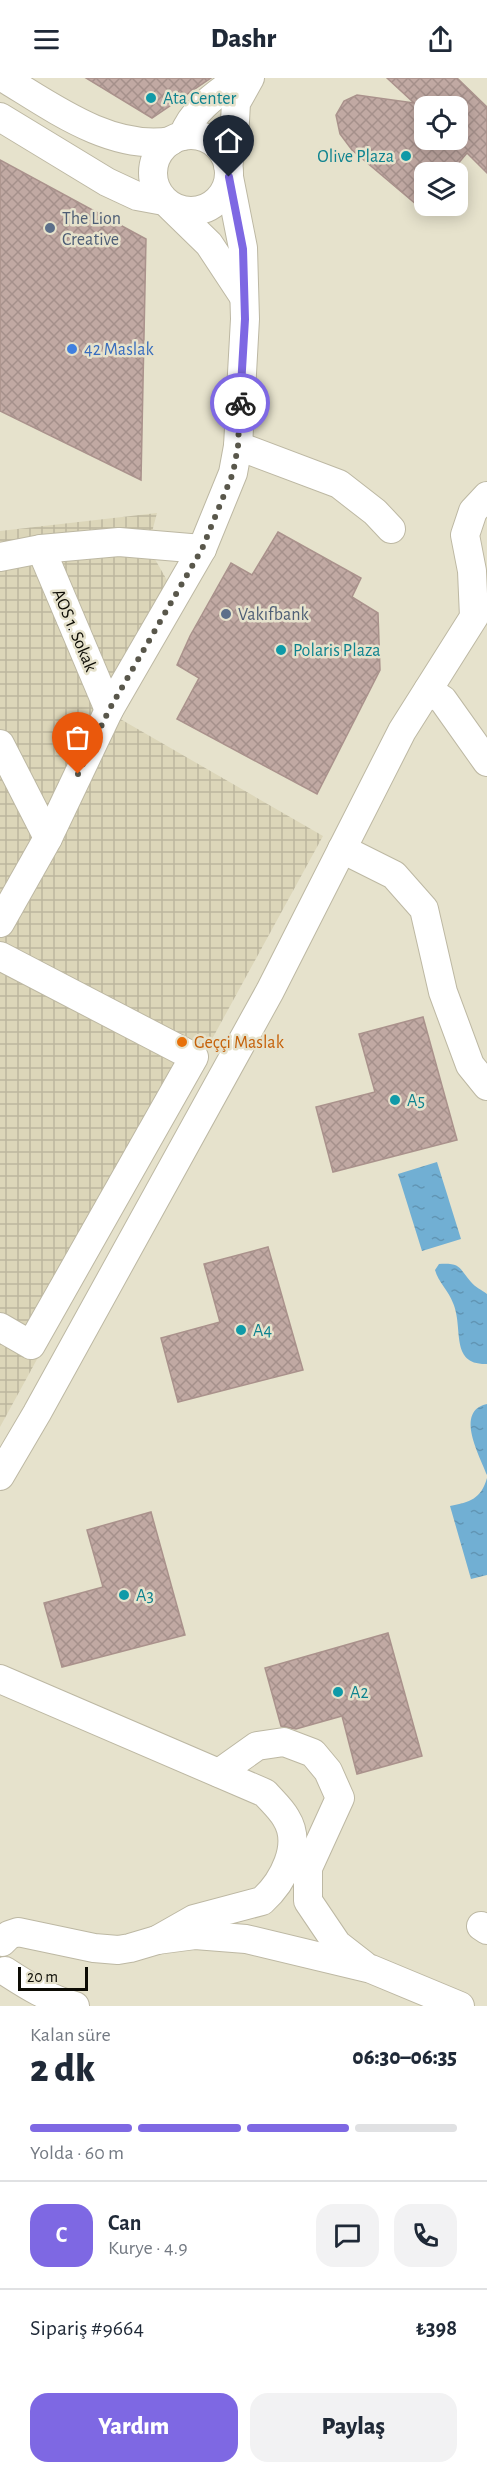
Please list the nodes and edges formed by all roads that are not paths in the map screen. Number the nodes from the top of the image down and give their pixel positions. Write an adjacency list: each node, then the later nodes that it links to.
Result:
1 (4, 78): 5 (street)
2 (239, 78): 5 (street)
3 (250, 78): 6 (street)
4 (0, 117): 7 (street)
5 (177, 138): 6 (street); 7 (street)
6 (229, 171): 7 (street); 8 (street)
7 (167, 203): 8 (street)
8 (244, 297): 9 (street)
9 (238, 446): 11 (street); 13 (street)
10 (487, 496): 15 (street)
11 (391, 529)
12 (41, 549): 13 (street); 14 (street); 16 (street, AOS 1. Sokak)
13 (202, 549): 16 (street)
14 (0, 557)
15 (428, 690): 18 (street); 20 (street)
16 (109, 710): 19 (street)
17 (0, 744): 19 (street)
18 (487, 762)
19 (48, 838): 21 (street)
20 (342, 849): 23 (street); 25 (street)
21 (0, 923)
22 (0, 956): 24 (street)
23 (487, 1086)
24 (0, 1327)
25 (0, 1476)
26 (0, 1679): 27 (street)
27 (219, 1773): 29 (street); 30 (street)
28 (1, 1940): 29 (street); 31 (street)
29 (157, 1940): 30 (street)
30 (371, 1969): 33 (street)
31 (3, 1974): 32 (street)
32 (75, 2006)
33 (460, 2006)

